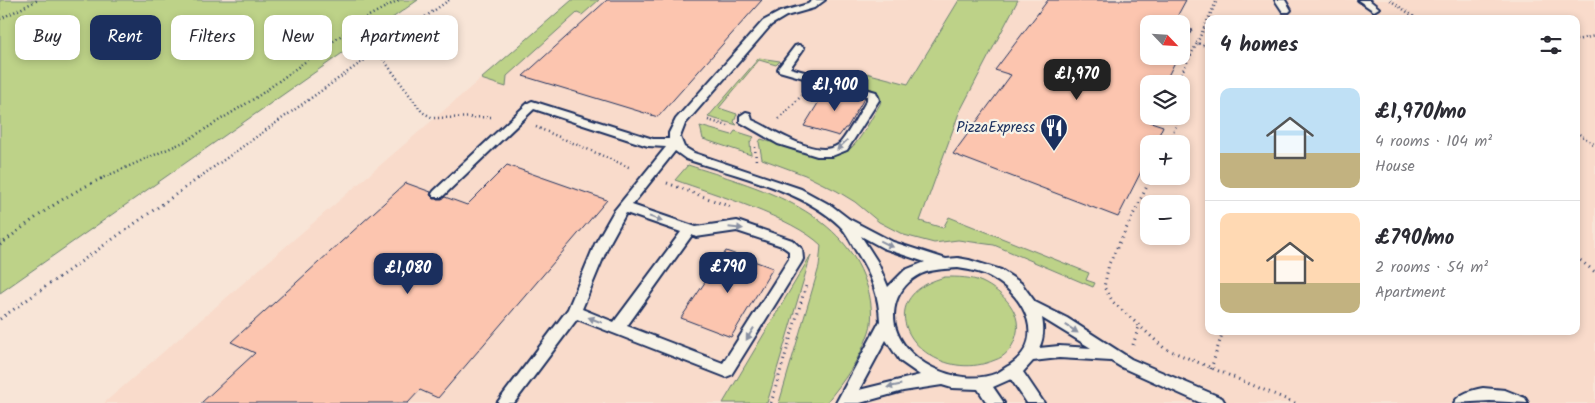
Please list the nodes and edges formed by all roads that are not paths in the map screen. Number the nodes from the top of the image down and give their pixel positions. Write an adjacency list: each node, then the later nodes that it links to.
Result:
1 (820, 0): 8 (lane)
2 (1280, 0): 5 (lane)
3 (1363, 0): 4 (lane)
4 (1374, 8)
5 (1286, 10)
6 (799, 48): 7 (lane, one-way to 7)
7 (746, 116)
8 (675, 143): 9 (lane); 10 (lane); 11 (lane)
9 (438, 194)
10 (623, 207): 12 (lane, one-way to 12); 16 (lane)
11 (844, 222): 13 (lane, one-way to 13); 15 (lane)
12 (688, 230): 18 (lane); 18 (lane, one-way to 18)
13 (946, 264): 14 (lane); 15 (lane)
14 (1031, 306): 19 (lane); 20 (lane, one-way to 20)
15 (887, 308): 17 (lane)
16 (574, 312): 18 (lane, one-way to 16); 24 (lane)
17 (886, 324): 22 (lane); 25 (lane)
18 (617, 329)
19 (1030, 355): 20 (lane); 21 (lane)
20 (1111, 355): 28 (lane)
21 (1014, 371): 23 (lane); 27 (lane)
22 (942, 379): 23 (lane); 25 (lane, one-way to 25)
23 (982, 383): 26 (lane)
24 (505, 403)
25 (844, 403)
26 (996, 403)
27 (1036, 403)
28 (1217, 403)
29 (1462, 403): 30 (lane)
30 (1520, 403)

